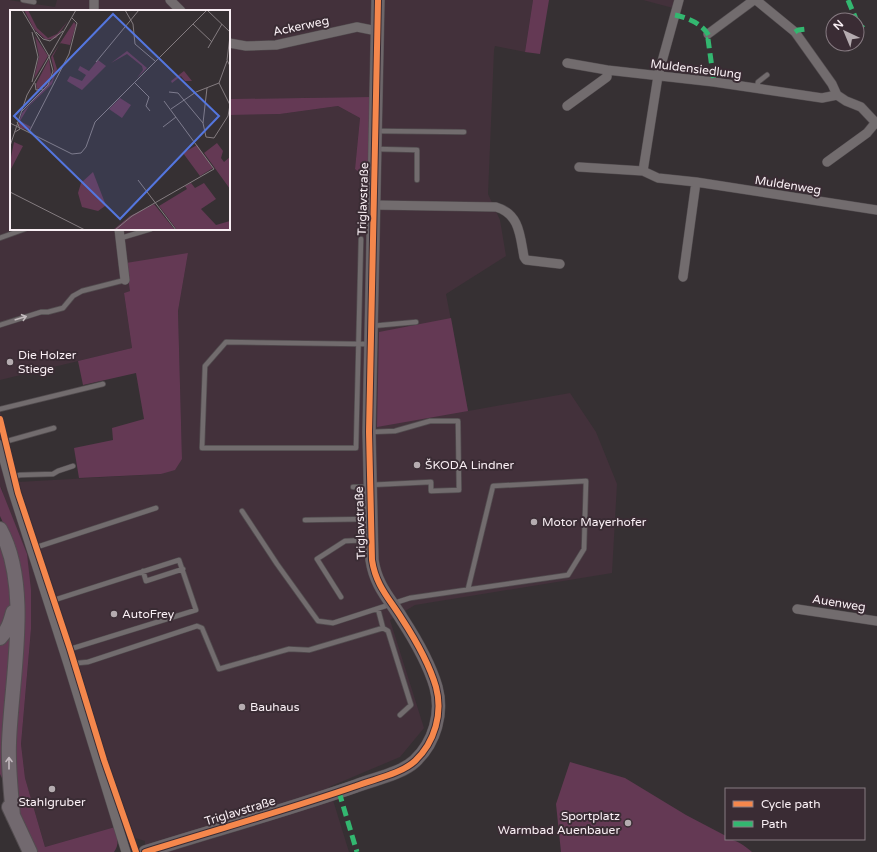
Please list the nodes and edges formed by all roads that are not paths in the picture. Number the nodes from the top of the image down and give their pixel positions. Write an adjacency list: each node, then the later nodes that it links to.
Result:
1 (22, 0): 6 (lane)
2 (170, 0): 7 (street)
3 (378, 0): 8 (street, Triglavstraße)
4 (678, 0): 14 (street)
5 (755, 0): 9 (street); 16 (street)
6 (34, 2)
7 (180, 10)
8 (377, 31): 10 (street, Ackerweg); 19 (street, Triglavstraße)
9 (708, 34)
10 (230, 43)
11 (567, 63): 12 (street)
12 (607, 70): 14 (street, Muldensiedlung); 17 (street)
13 (767, 75): 15 (lane)
14 (658, 76): 15 (street, Muldensiedlung); 24 (street)
15 (757, 89): 16 (street, Muldensiedlung)
16 (837, 95): 18 (street)
17 (567, 106)
18 (876, 123): 22 (street)
19 (376, 131): 20 (lane); 21 (street, Triglavstraße)
20 (464, 132)
21 (375, 149): 25 (lane); 27 (street, Triglavstraße)
22 (827, 162)
23 (579, 167): 24 (street, Muldenweg)
24 (643, 171): 26 (street, Muldenweg)
25 (418, 180)
26 (696, 182): 28 (street, Muldenweg); 35 (street)
27 (373, 205): 34 (street, Triglavstraße); 39 (street, Triglavstraße)
28 (877, 210)
29 (22, 230): 32 (lane)
30 (145, 230): 31 (lane)
31 (120, 234): 36 (street)
32 (0, 238)
33 (361, 239): 40 (lane)
34 (560, 264)
35 (683, 277)
36 (124, 280): 38 (lane, one-way to 36)
37 (416, 322): 39 (lane)
38 (0, 325)
39 (370, 326): 40 (street, Triglavstraße)
40 (364, 344): 40 (lane); 44 (street, Triglavstraße)
41 (103, 384): 42 (lane)
42 (0, 409)
43 (54, 428): 45 (lane)
44 (369, 432): 48 (street, Triglavstraße); 48 (lane)
45 (0, 444): 47 (street)
46 (73, 466): 47 (lane)
47 (9, 478): 56 (street)
48 (369, 485): 49 (lane); 52 (street, Triglavstraße)
49 (353, 487)
50 (156, 508): 56 (lane)
51 (242, 511): 64 (lane)
52 (370, 518): 53 (lane); 55 (street, Triglavstraße)
53 (304, 520)
54 (0, 529): 60 (main road)
55 (371, 540): 61 (lane); 63 (street, Triglavstraße)
56 (31, 549): 62 (street)
57 (182, 570): 58 (lane); 58 (lane); 69 (lane)
58 (143, 571): 62 (lane)
59 (468, 590): 59 (lane); 63 (lane)
60 (16, 594): 68 (main road); 73 (main road, one-way to 60)
61 (341, 597)
62 (48, 602): 69 (street)
63 (391, 604): 64 (lane); 76 (street, Triglavstraße)
64 (378, 609): 67 (lane)
65 (797, 609): 66 (street, Auenweg)
66 (877, 621)
67 (383, 628): 70 (lane); 71 (lane)
68 (0, 638)
69 (64, 651): 70 (street)
70 (68, 664): 75 (street)
71 (400, 716)
72 (0, 786): 73 (main road)
73 (13, 816): 74 (main road)
74 (30, 852)
75 (126, 852)
76 (145, 852)

